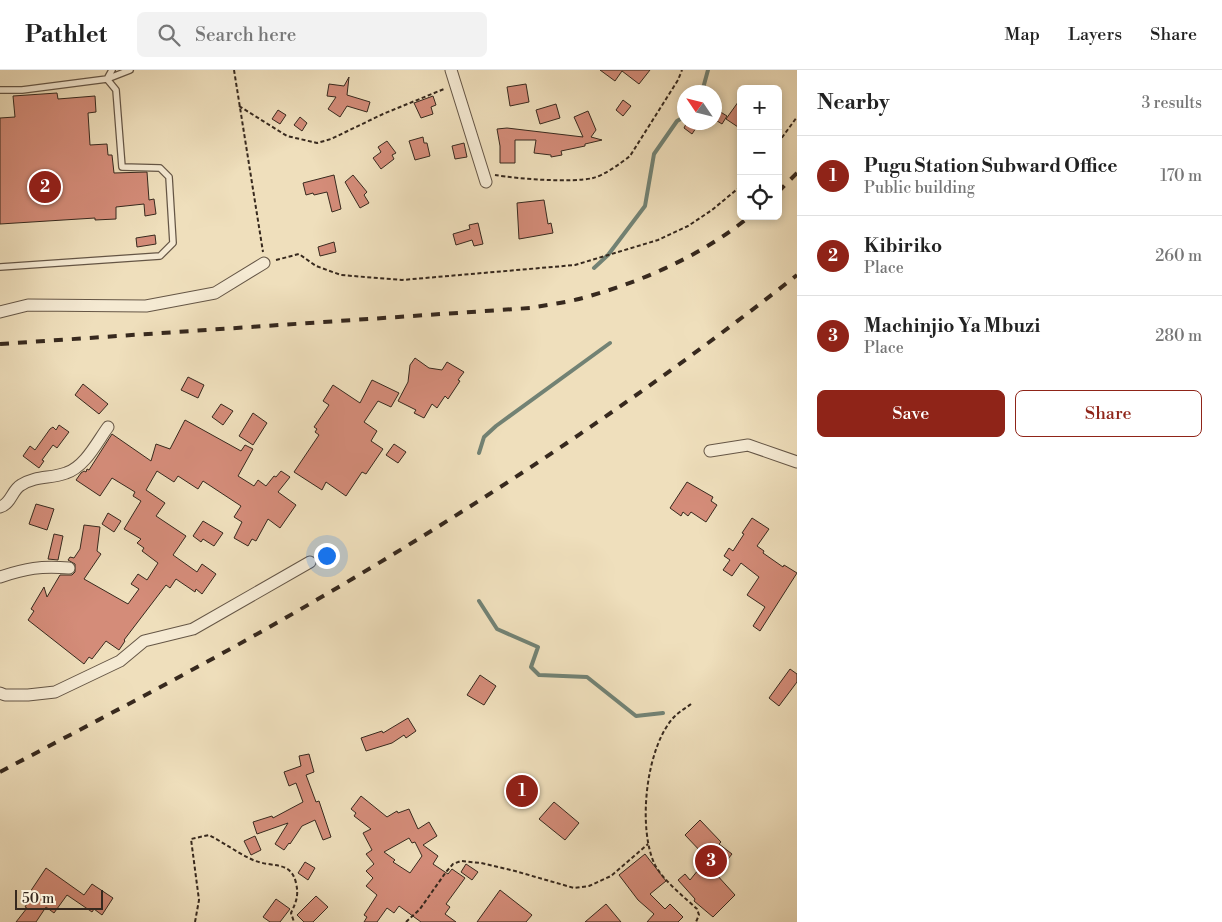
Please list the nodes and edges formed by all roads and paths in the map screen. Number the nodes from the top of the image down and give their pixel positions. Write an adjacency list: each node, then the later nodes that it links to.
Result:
1 (112, 70): 6 (lane)
2 (130, 70): 6 (lane)
3 (234, 70): 9 (path)
4 (451, 70): 7 (street)
5 (682, 70): 12 (path)
6 (107, 79): 8 (lane); 15 (lane)
7 (456, 84): 9 (path); 12 (street)
8 (0, 90)
9 (239, 106): 14 (path)
10 (797, 117): 11 (path)
11 (782, 138)
12 (484, 178)
13 (737, 189): 14 (path)
14 (264, 263): 16 (street)
15 (0, 268)
16 (0, 312)
17 (108, 427): 20 (street)
18 (710, 451): 19 (street)
19 (797, 462)
20 (0, 507)
21 (310, 562): 24 (street)
22 (69, 568): 23 (street)
23 (0, 577)
24 (0, 693)
25 (691, 704): 26 (path)
26 (648, 844): 29 (path); 30 (path)
27 (195, 922): 28 (path)
28 (294, 922)
29 (406, 922)
30 (696, 922)

